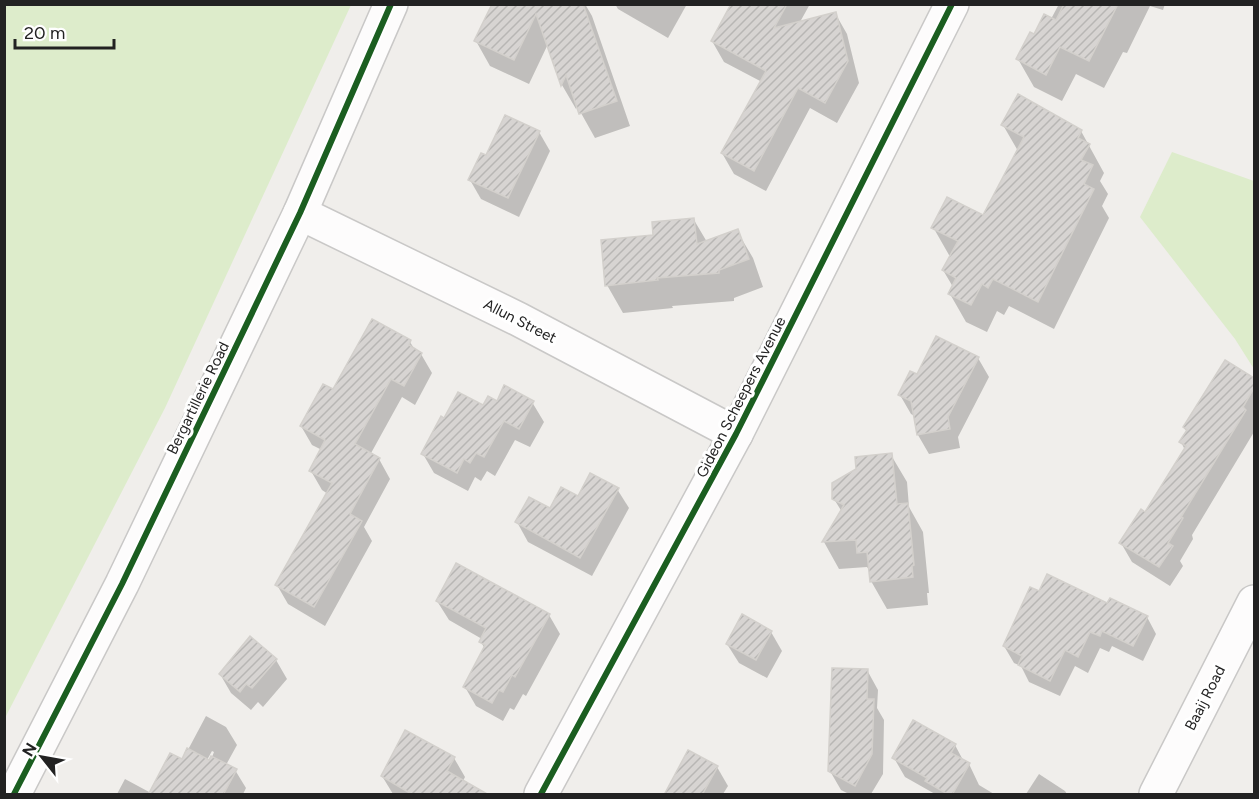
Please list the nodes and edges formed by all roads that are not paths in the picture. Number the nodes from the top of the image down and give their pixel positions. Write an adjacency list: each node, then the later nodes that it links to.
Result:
1 (391, 4): 3 (street, Bergartillerie Road)
2 (952, 4): 4 (street, Gideon Scheepers Avenue)
3 (300, 213): 4 (street, Allun Street); 6 (street, Bergartillerie Road)
4 (736, 434): 7 (street, Gideon Scheepers Avenue)
5 (1254, 602): 8 (street, Baaij Road)
6 (14, 795)
7 (541, 795)
8 (1156, 795)

